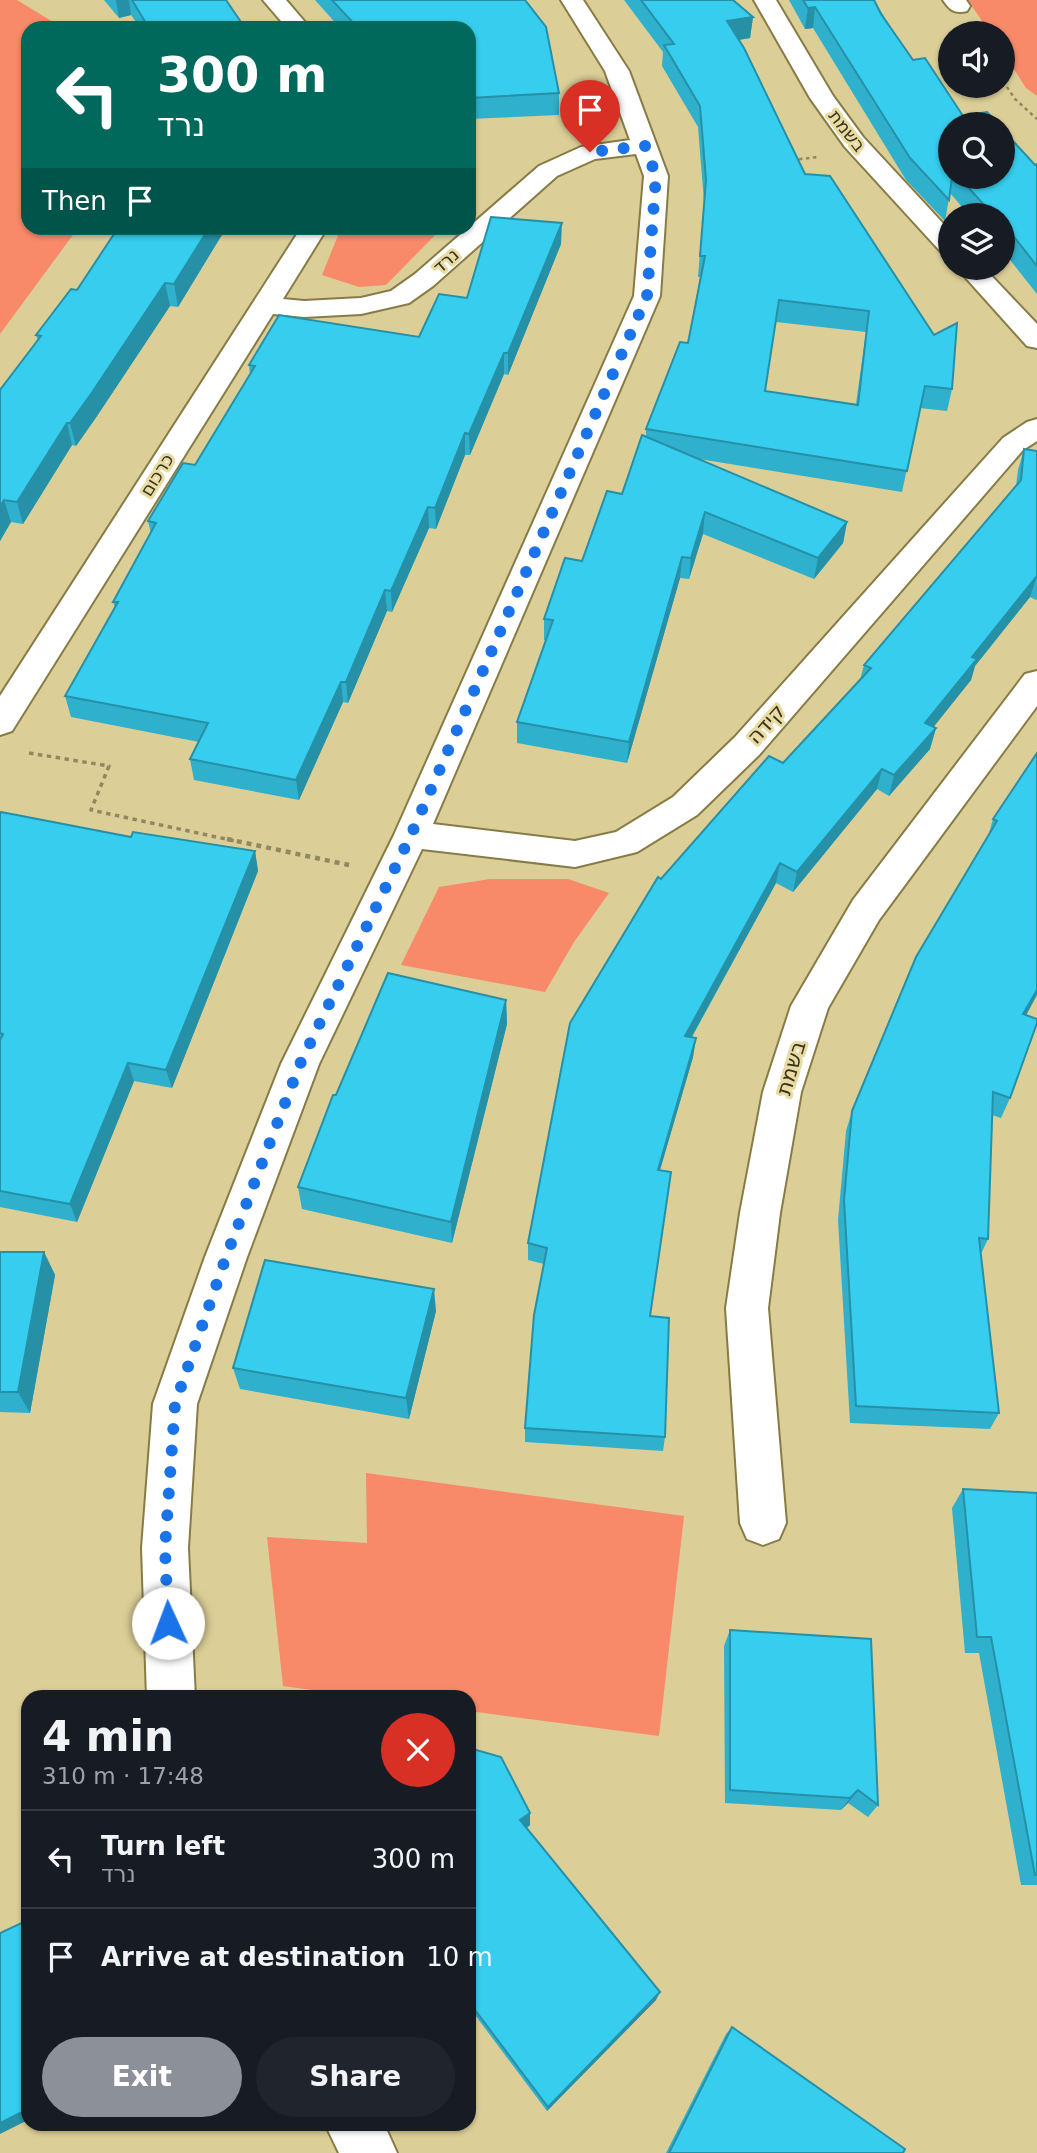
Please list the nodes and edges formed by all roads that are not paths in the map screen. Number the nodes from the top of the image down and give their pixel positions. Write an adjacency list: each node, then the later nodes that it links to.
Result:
1 (274, 0): 4 (street)
2 (572, 0): 5 (street)
3 (765, 0): 6 (street, בשמת)
4 (293, 21)
5 (645, 146): 7 (street, נרד); 16 (street)
6 (938, 233)
7 (476, 234)
8 (310, 235): 11 (street, כרכום)
9 (475, 235): 11 (street, נרד)
10 (981, 280): 12 (street)
11 (265, 305): 15 (street, כרכום)
12 (1037, 340)
13 (1037, 428): 16 (street, קידה)
14 (1037, 682): 17 (street, בשמת)
15 (0, 723)
16 (411, 835): 18 (street)
17 (763, 1523)
18 (171, 1690)
19 (356, 2131): 20 (street)
20 (370, 2153)

